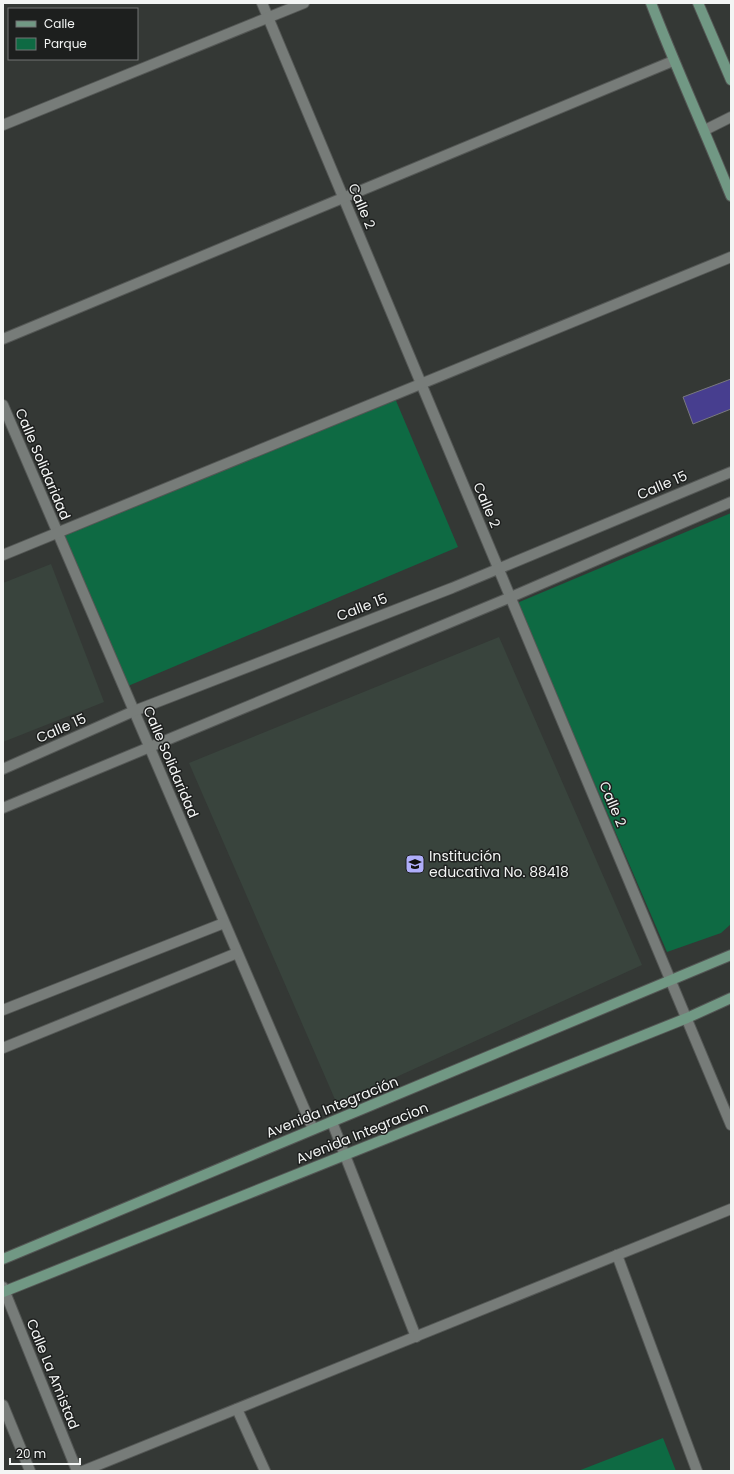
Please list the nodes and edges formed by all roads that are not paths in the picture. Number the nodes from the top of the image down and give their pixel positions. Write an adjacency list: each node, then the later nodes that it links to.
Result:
1 (262, 3): 5 (street, Calle 2)
2 (304, 3): 5 (street)
3 (652, 3): 6 (main road)
4 (698, 3): 7 (main road)
5 (268, 18): 9 (street); 12 (street, Calle 2)
6 (674, 61): 10 (main road); 12 (street)
7 (731, 80)
8 (731, 117): 10 (street)
9 (3, 125)
10 (705, 130): 11 (main road)
11 (731, 196)
12 (343, 198): 14 (street); 15 (street, Calle 2)
13 (731, 257): 15 (street)
14 (3, 339)
15 (421, 384): 19 (street); 21 (street, Calle 2)
16 (3, 405): 19 (street, Calle Solidaridad)
17 (731, 472): 21 (street, Calle 15)
18 (731, 502): 22 (street)
19 (58, 533): 20 (street); 23 (street, Calle Solidaridad)
20 (3, 555)
21 (499, 568): 22 (street, Calle 2); 23 (street, Calle 15)
22 (511, 597): 24 (street); 30 (street, Calle 2)
23 (134, 711): 24 (street, Calle Solidaridad); 25 (street, Calle 15)
24 (150, 748): 26 (street); 27 (street, Calle Solidaridad)
25 (3, 769)
26 (3, 808)
27 (224, 923): 28 (street, Calle Solidaridad); 32 (street)
28 (237, 952): 34 (street); 37 (street, Calle Solidaridad)
29 (731, 955): 30 (main road, Avenida Integración)
30 (672, 980): 33 (street, Calle 2); 35 (main road, Avenida Integración)
31 (731, 998): 33 (main road, Avenida Integracion)
32 (3, 1010)
33 (687, 1018): 36 (street, Calle 2); 38 (main road, Avenida Integracion)
34 (3, 1048)
35 (332, 1122): 37 (main road, Avenida Integración); 38 (street)
36 (731, 1125)
37 (313, 1129): 41 (main road, Avenida Integración)
38 (345, 1155): 42 (main road, Avenida Integracion); 43 (street)
39 (731, 1209): 40 (street)
40 (617, 1255): 43 (street); 50 (street)
41 (3, 1259)
42 (4, 1290): 47 (street, Calle La Amistad)
43 (416, 1337): 45 (street)
44 (3, 1405): 46 (street)
45 (237, 1409): 48 (street); 49 (street)
46 (30, 1471)
47 (77, 1471)
48 (84, 1471)
49 (265, 1471)
50 (697, 1471)

